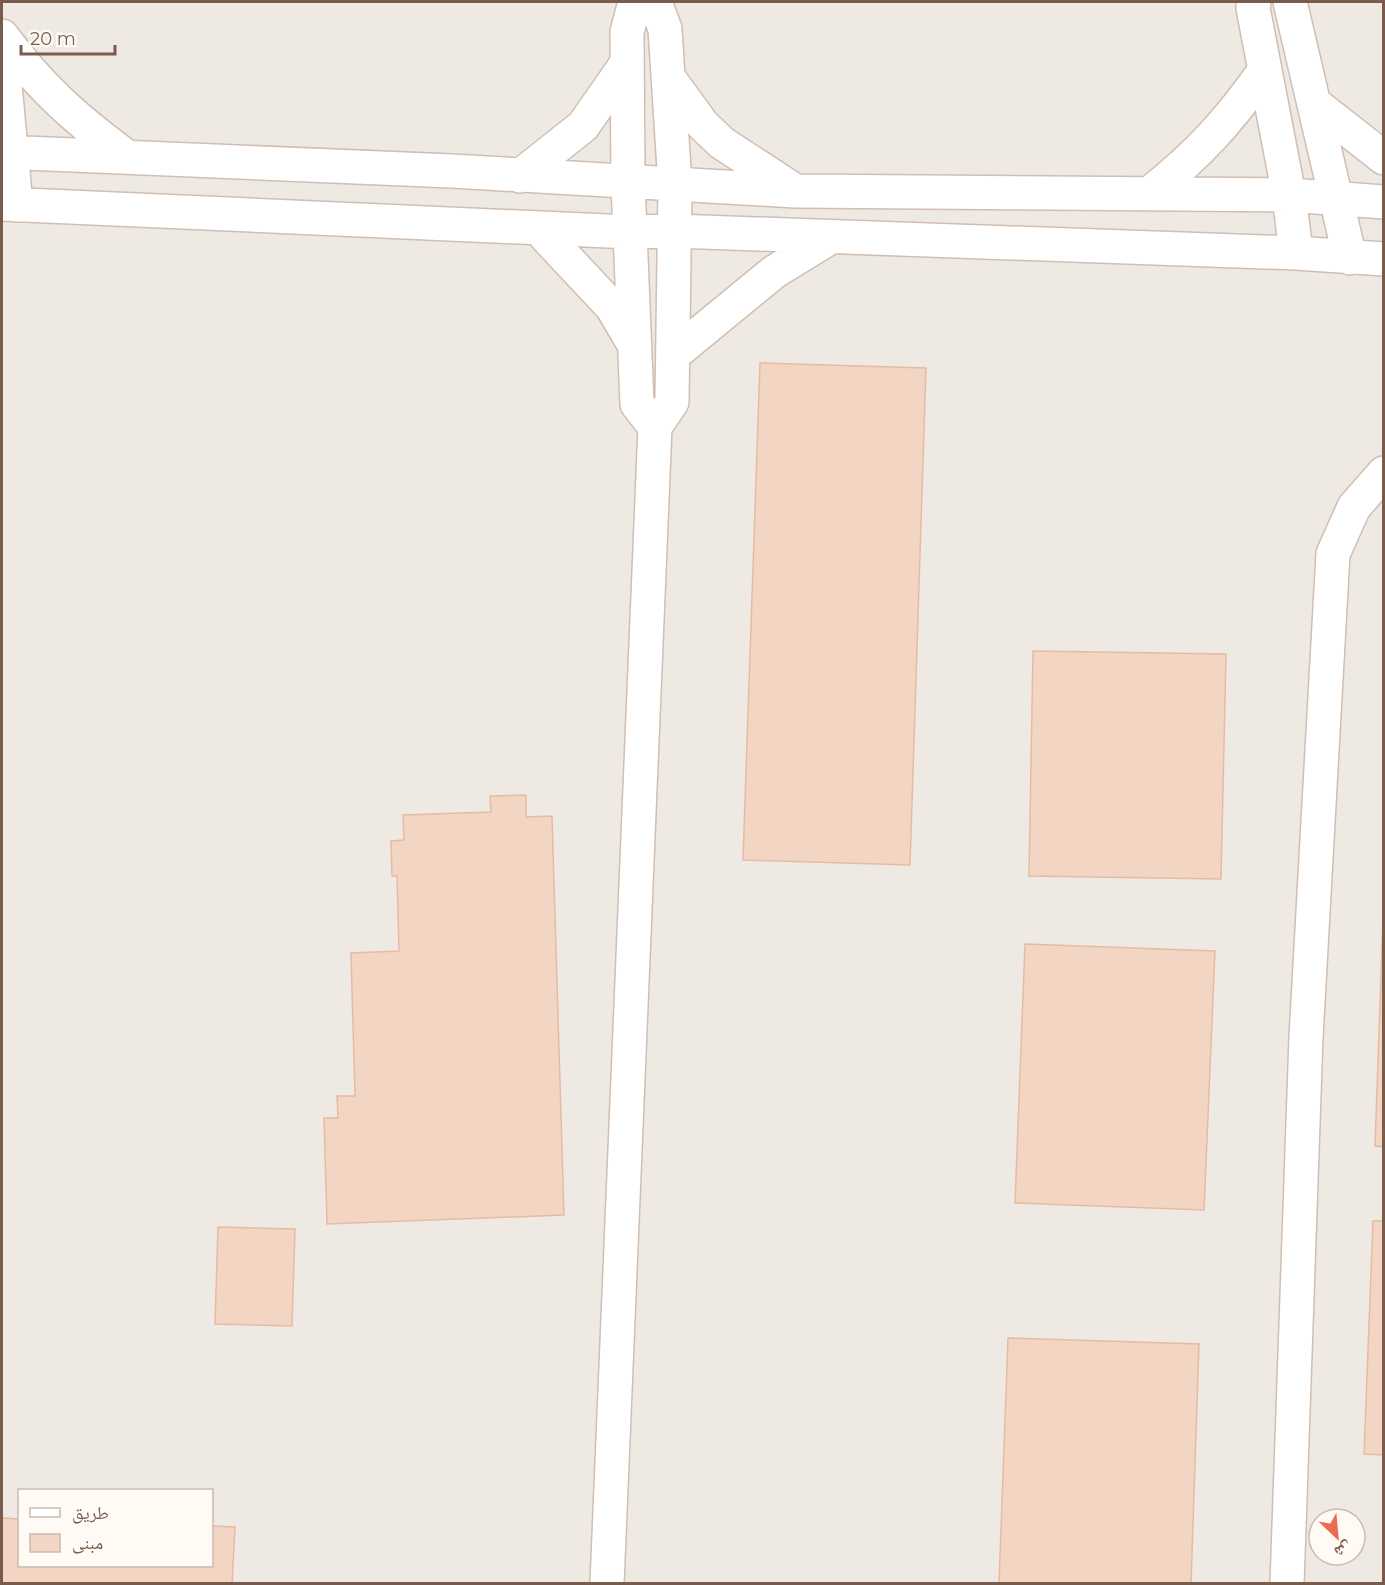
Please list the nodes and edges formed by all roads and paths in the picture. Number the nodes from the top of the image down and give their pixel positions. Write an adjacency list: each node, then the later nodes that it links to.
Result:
1 (635, 2): 7 (street)
2 (655, 2): 9 (street)
3 (1254, 2): 8 (street)
4 (1290, 2): 10 (street)
5 (2, 36): 12 (street)
6 (2, 52): 11 (street)
7 (627, 63): 14 (street); 15 (street)
8 (1265, 70): 18 (street); 19 (street)
9 (668, 77): 16 (street); 17 (street)
10 (1315, 104): 13 (street); 20 (street)
11 (7, 152): 12 (street); 22 (street)
12 (126, 156): 14 (street)
13 (1383, 159)
14 (520, 176): 15 (street)
15 (628, 183): 16 (street); 25 (street)
16 (675, 185): 17 (street); 24 (street)
17 (795, 191): 18 (street)
18 (1150, 193): 19 (street)
19 (1289, 195): 20 (street); 27 (street)
20 (1338, 200): 21 (street); 28 (street)
21 (1383, 202)
22 (9, 204): 23 (street)
23 (538, 228): 25 (street); 30 (street)
24 (675, 231): 25 (street); 26 (street); 31 (street)
25 (630, 232): 30 (street)
26 (831, 237): 27 (street); 31 (street)
27 (1296, 253): 28 (street)
28 (1350, 258): 29 (street)
29 (1383, 259)
30 (635, 346): 32 (street)
31 (673, 355): 32 (street)
32 (655, 427): 34 (street)
33 (1383, 473): 35 (street)
34 (607, 1584)
35 (1287, 1584)

